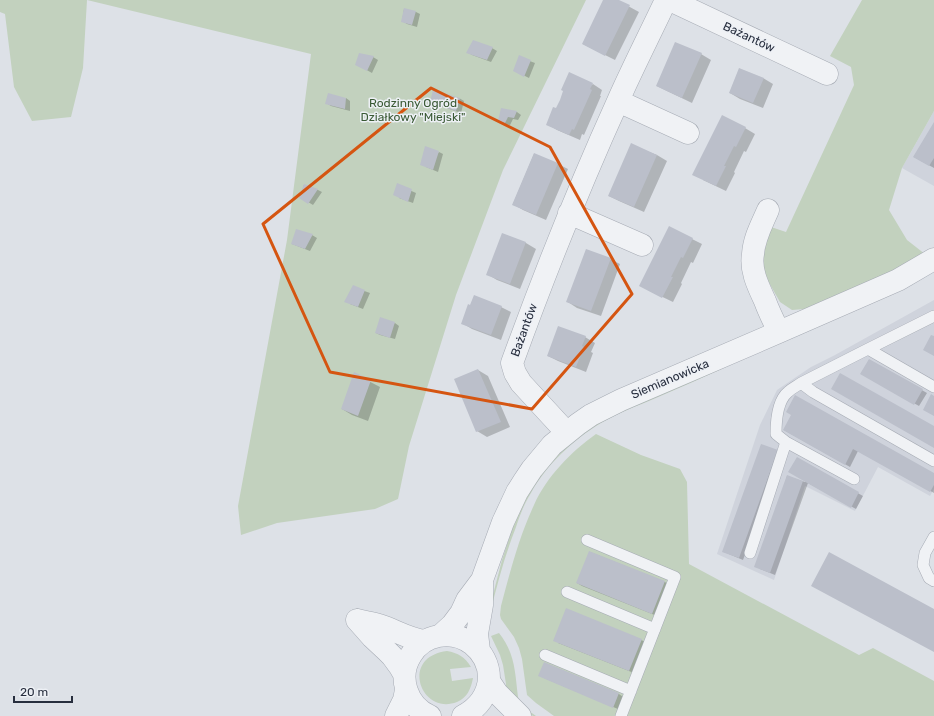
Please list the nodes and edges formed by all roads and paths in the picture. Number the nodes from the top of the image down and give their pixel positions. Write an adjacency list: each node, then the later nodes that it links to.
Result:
1 (666, 0): 4 (street, Bażantów)
2 (670, 0): 3 (street, Bażantów)
3 (827, 74)
4 (618, 101): 5 (street); 7 (street, Bażantów)
5 (688, 133)
6 (768, 210): 11 (street)
7 (570, 213): 8 (street); 15 (street, Bażantów)
8 (642, 245)
9 (934, 260): 11 (street, Siemianowicka)
10 (934, 317): 12 (lane)
11 (779, 332): 15 (street, Siemianowicka)
12 (868, 349): 13 (lane); 14 (lane)
13 (801, 383): 16 (lane); 17 (lane)
14 (934, 387)
15 (567, 433): 22 (street, Siemianowicka)
16 (786, 442): 18 (lane); 21 (lane)
17 (934, 461)
18 (854, 479)
19 (934, 537): 23 (lane)
20 (587, 540): 25 (lane)
21 (750, 553)
22 (482, 580): 26 (street, Siemianowicka); 27 (street, Siemianowicka)
23 (934, 581)
24 (567, 592): 25 (lane)
25 (655, 629): 31 (lane)
26 (433, 638): 27 (street); 30 (street, Siemianowicka); 30 (street)
27 (479, 650): 29 (street)
28 (544, 655): 31 (lane)
29 (489, 681): 32 (street); 35 (street)
30 (405, 682): 33 (street, Siemianowicka); 34 (street)
31 (630, 691): 36 (lane)
32 (474, 715)
33 (396, 716)
34 (430, 716)
35 (520, 716)
36 (621, 716)

